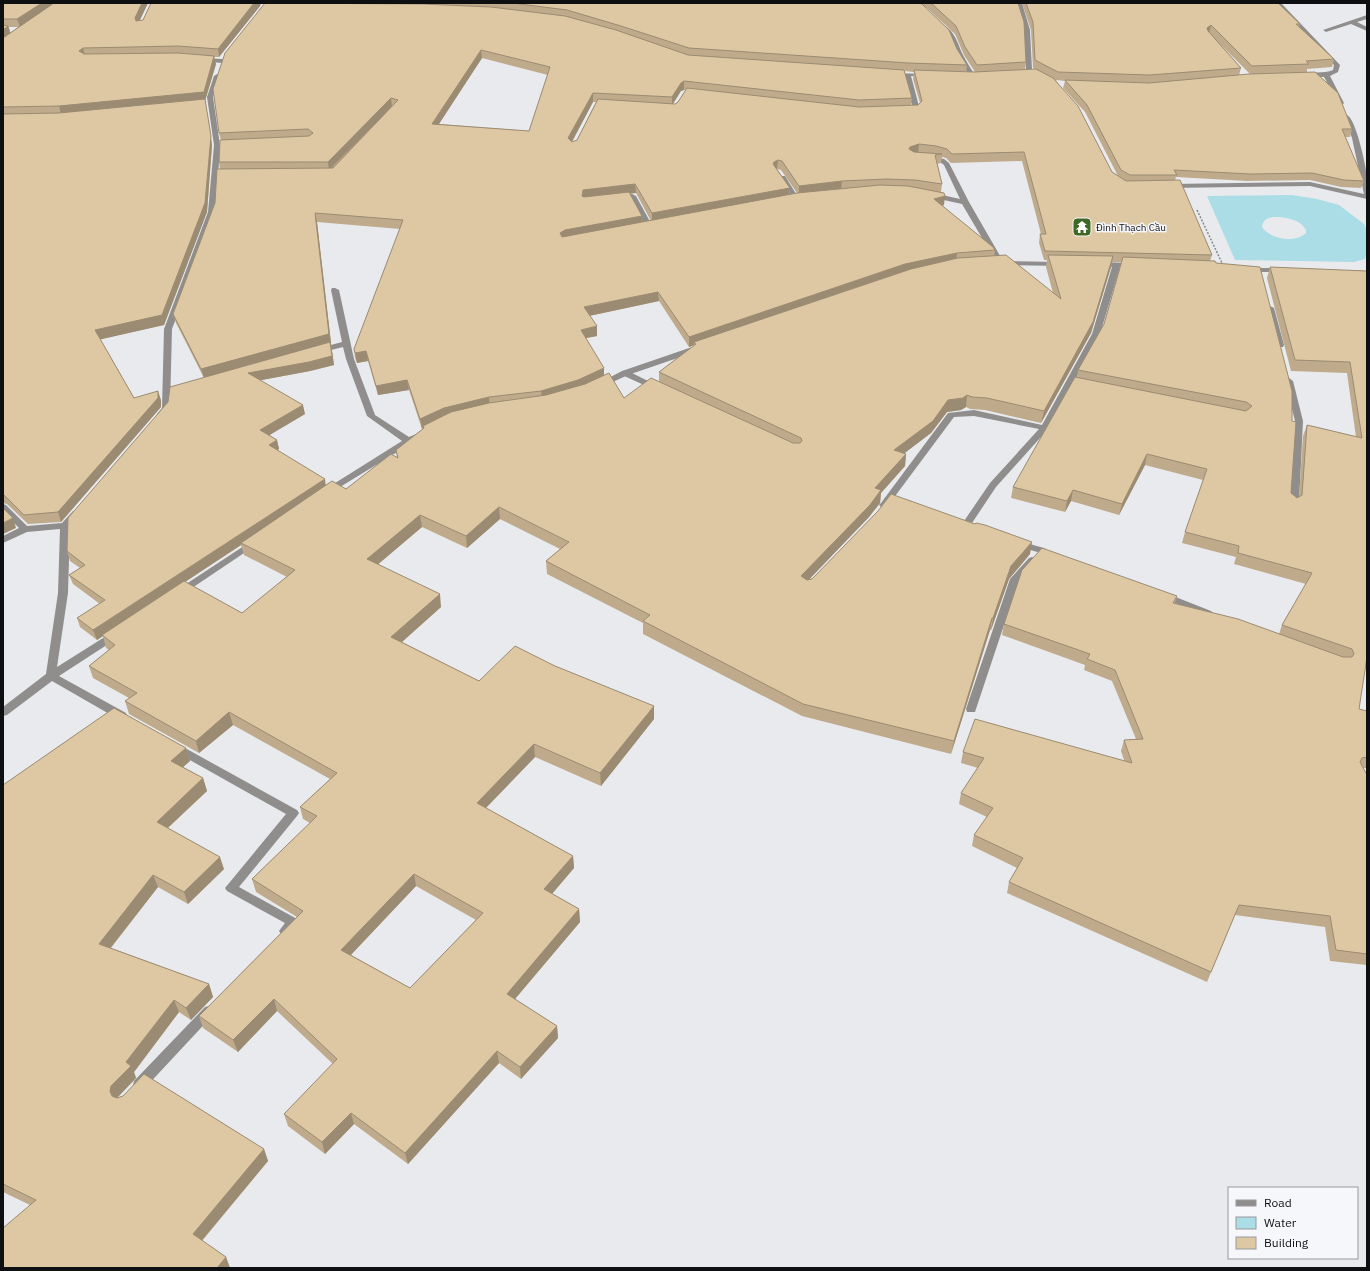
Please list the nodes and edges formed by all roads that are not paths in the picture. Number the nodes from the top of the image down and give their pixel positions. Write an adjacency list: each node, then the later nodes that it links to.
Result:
1 (1019, 3): 10 (street)
2 (1278, 3): 11 (street)
3 (1367, 17): 5 (street)
4 (935, 21): 18 (street)
5 (1351, 22): 6 (street); 7 (street)
6 (1367, 29)
7 (1326, 30)
8 (194, 59): 47 (street)
9 (884, 73): 12 (street)
10 (1036, 74): 13 (street); 19 (street)
11 (1326, 74): 16 (street); 24 (street)
12 (907, 75): 14 (street); 20 (street)
13 (1020, 75)
14 (937, 76)
15 (981, 76): 18 (street)
16 (1302, 76)
17 (966, 77): 18 (street)
18 (974, 77)
19 (1049, 81)
20 (902, 111)
21 (920, 157): 29 (street)
22 (778, 172): 26 (street)
23 (1164, 186): 27 (street)
24 (1367, 192)
25 (923, 193): 29 (street)
26 (811, 197)
27 (1367, 197)
28 (610, 200): 30 (street)
29 (965, 202): 31 (street)
30 (649, 227)
31 (1070, 264)
32 (1094, 264): 33 (street)
33 (1117, 264): 34 (street); 48 (street)
34 (1148, 266)
35 (1225, 269): 36 (street)
36 (1291, 270)
37 (335, 290): 39 (street)
38 (1268, 299): 42 (street)
39 (347, 343): 41 (street); 50 (street)
40 (705, 345): 44 (street)
41 (309, 354)
42 (1283, 356)
43 (1286, 371): 52 (street)
44 (625, 372): 45 (street); 46 (street)
45 (596, 386)
46 (668, 393)
47 (156, 420)
48 (1045, 428): 55 (street); 58 (street)
49 (428, 431): 50 (street)
50 (408, 441): 51 (street)
51 (322, 496)
52 (1294, 504)
53 (3, 507): 57 (street)
54 (80, 508): 56 (street)
55 (877, 515)
56 (65, 526): 57 (street); 66 (street)
57 (25, 529): 59 (street)
58 (981, 532)
59 (3, 540)
60 (257, 540): 63 (street)
61 (1011, 541): 67 (street)
62 (1151, 589): 64 (street)
63 (174, 596)
64 (1216, 617)
65 (122, 631): 66 (street)
66 (51, 676): 68 (street); 69 (street)
67 (971, 709)
68 (3, 712)
69 (134, 723)
70 (168, 742): 71 (street)
71 (277, 940)
72 (216, 1004): 73 (street)
73 (134, 1091)

